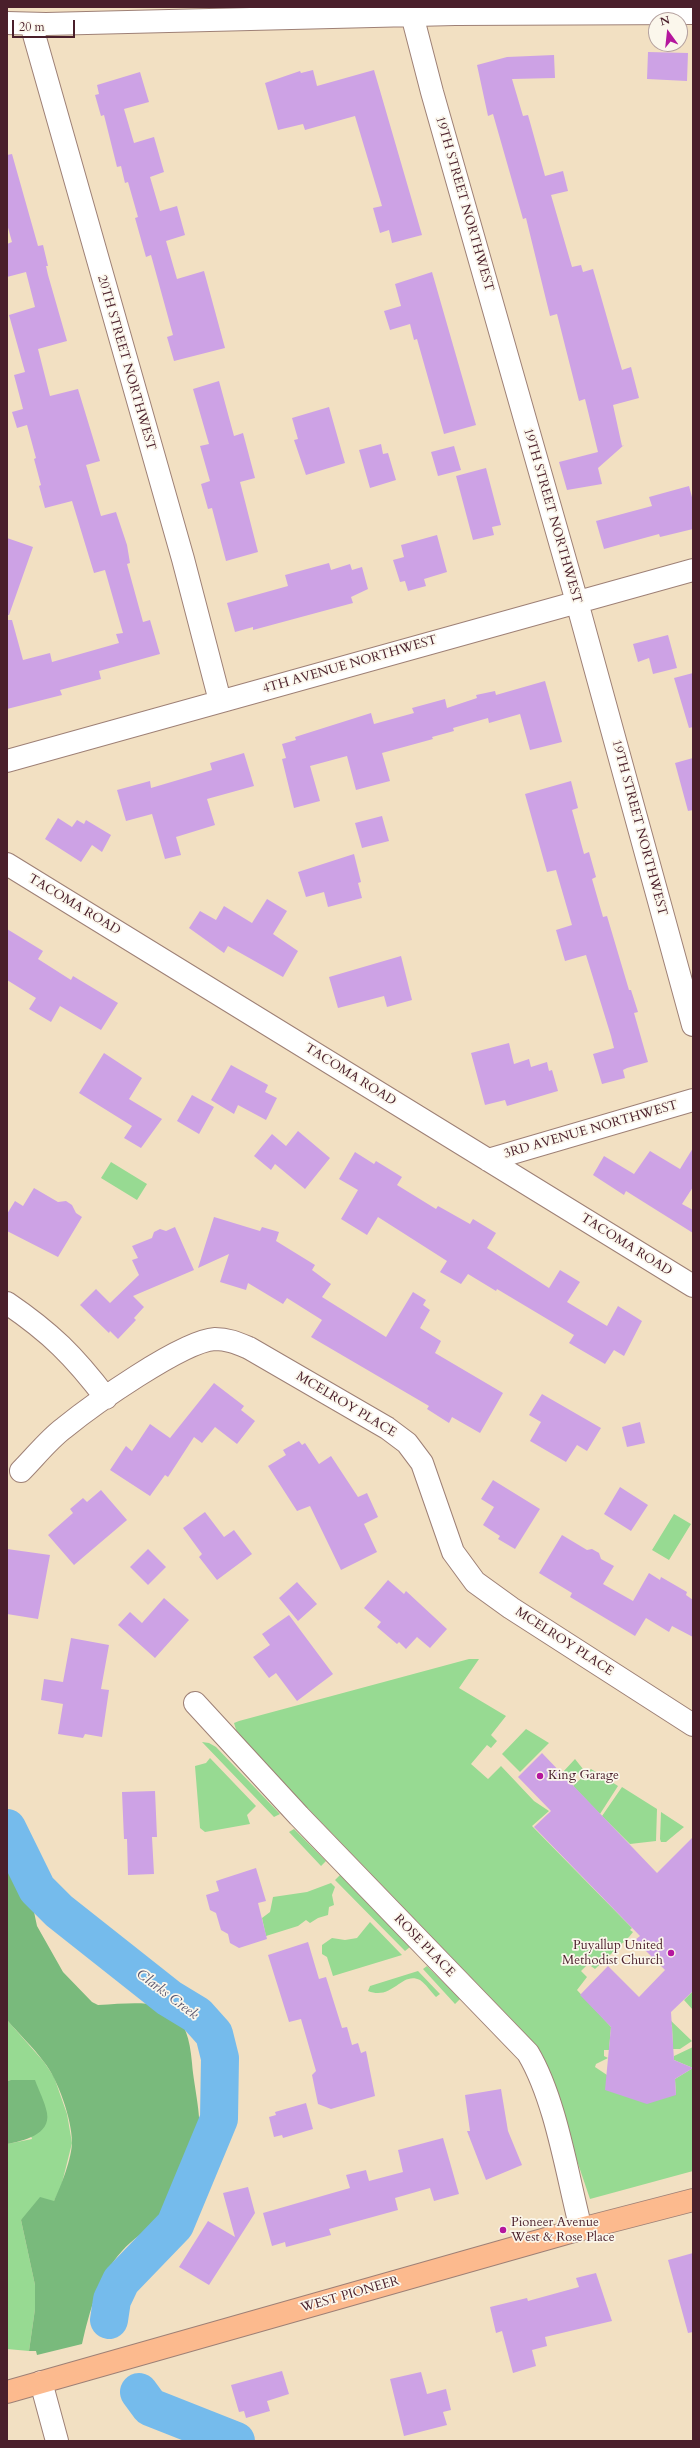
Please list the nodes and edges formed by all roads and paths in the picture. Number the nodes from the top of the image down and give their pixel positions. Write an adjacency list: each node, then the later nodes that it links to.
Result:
1 (411, 11): 2 (street); 4 (street); 6 (street, 19TH STREET NORTHWEST)
2 (693, 13)
3 (7, 22): 4 (street)
4 (31, 24): 7 (street, 20TH STREET NORTHWEST)
5 (693, 570): 6 (street, 4TH AVENUE NORTHWEST)
6 (577, 602): 7 (street, 4TH AVENUE NORTHWEST); 10 (street, 19TH STREET NORTHWEST)
7 (220, 701): 8 (street, 4TH AVENUE NORTHWEST)
8 (7, 760)
9 (7, 864): 12 (street, TACOMA ROAD)
10 (693, 1025)
11 (693, 1100): 12 (street, 3RD AVENUE NORTHWEST)
12 (488, 1160): 13 (street, TACOMA ROAD)
13 (693, 1286)
14 (7, 1303): 15 (street)
15 (106, 1398): 16 (street, MCELROY PLACE); 18 (street, MCELROY PLACE)
16 (21, 1472)
17 (194, 1703): 20 (street, ROSE PLACE)
18 (693, 1725)
19 (693, 2200): 20 (main road, WEST PIONEER)
20 (581, 2230): 21 (main road, WEST PIONEER)
21 (41, 2382): 22 (main road, WEST PIONEER); 23 (street)
22 (7, 2392)
23 (57, 2441)

